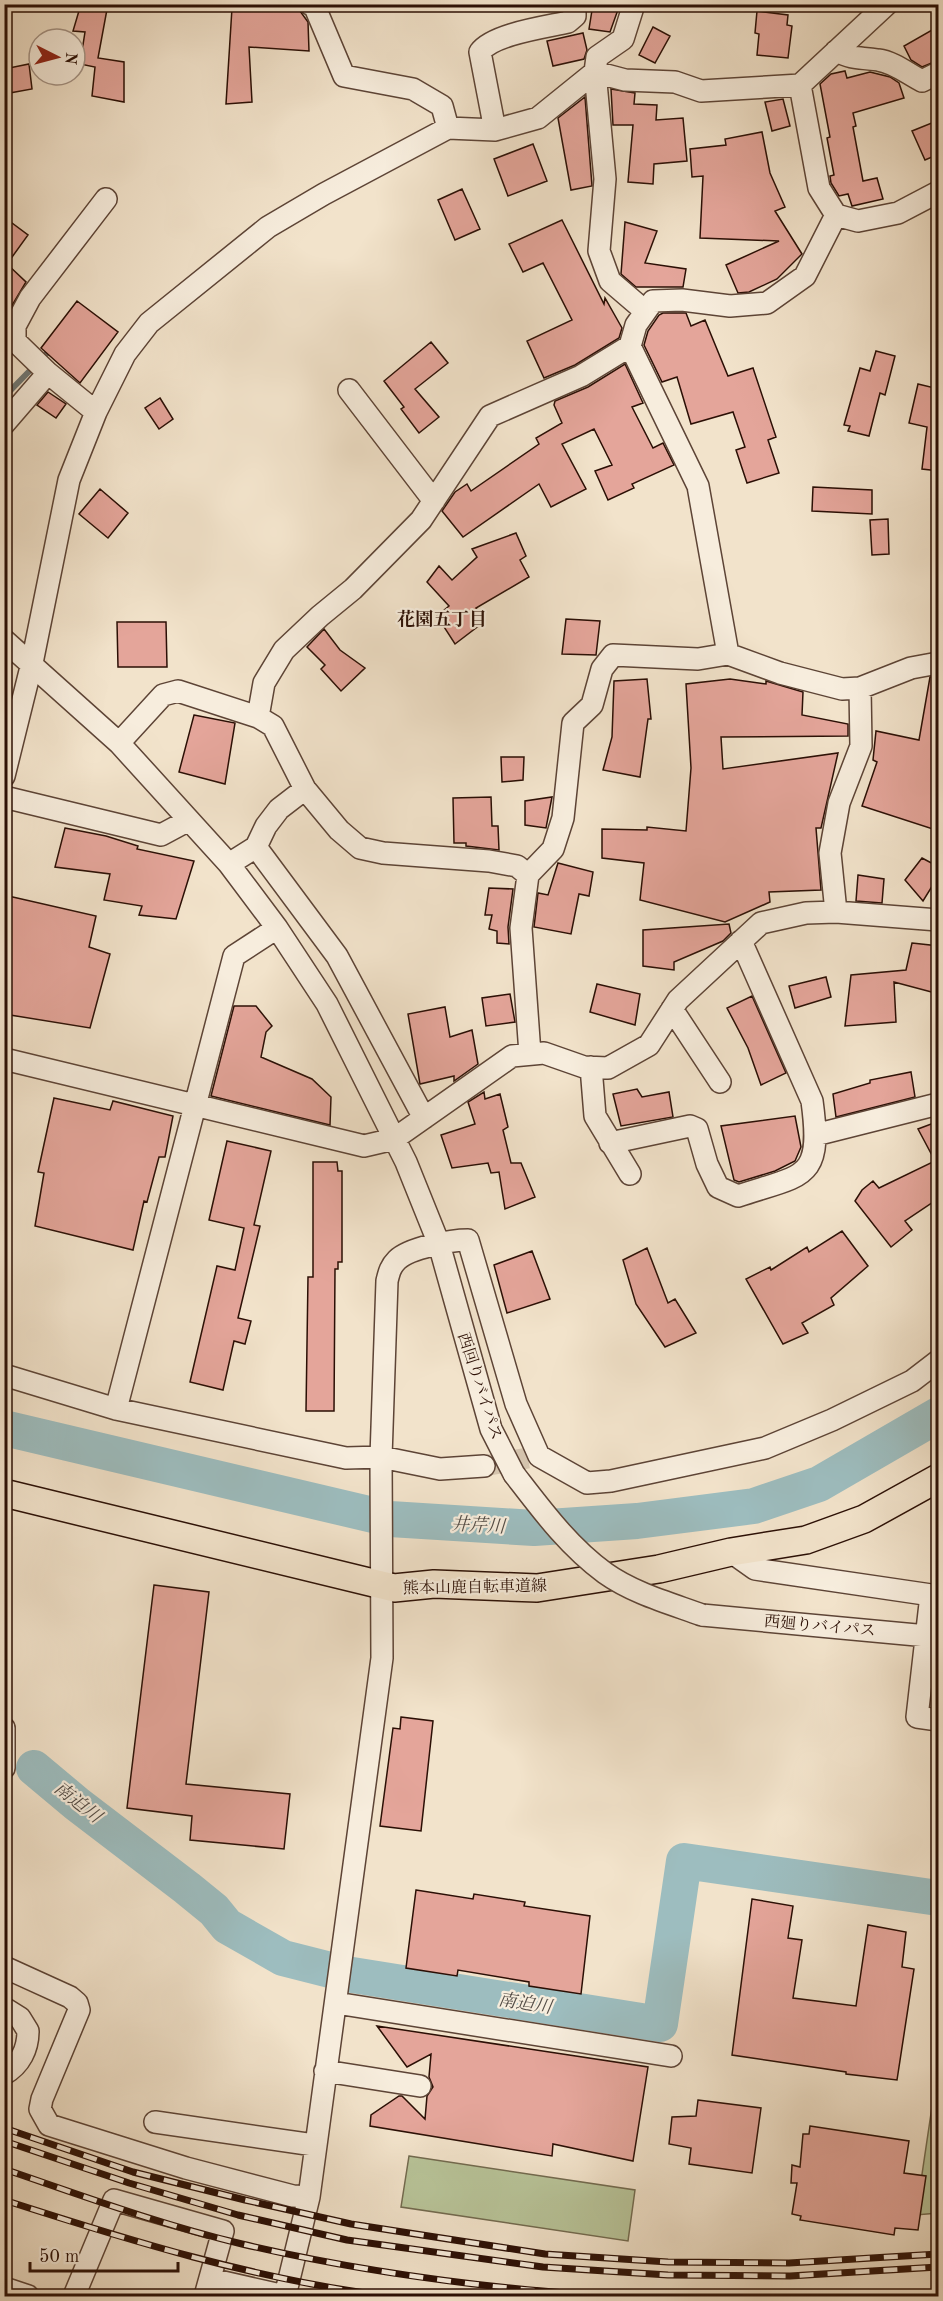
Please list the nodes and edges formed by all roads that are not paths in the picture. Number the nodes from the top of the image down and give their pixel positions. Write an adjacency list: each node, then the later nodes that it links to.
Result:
1 (310, 4): 9 (street)
2 (575, 4): 10 (street)
3 (634, 4): 6 (street)
4 (887, 4): 5 (street)
5 (836, 51): 7 (street); 8 (street)
6 (596, 72): 8 (street); 10 (street); 14 (street)
7 (939, 73)
8 (800, 85): 13 (street)
9 (448, 128): 10 (street); 18 (street)
10 (495, 130)
11 (939, 192): 13 (street)
12 (106, 200): 16 (street)
13 (836, 215): 14 (street)
14 (645, 311): 15 (street)
15 (630, 346): 20 (street); 22 (street)
16 (42, 367): 18 (street); 19 (street)
17 (349, 390): 20 (street)
18 (96, 412): 23 (street)
19 (4, 424)
20 (434, 501): 26 (street)
21 (4, 640): 23 (street, 西回りバイパス)
22 (728, 654): 25 (street); 34 (street)
23 (32, 663): 27 (street, 西回りバイパス); 28 (street)
24 (939, 663): 25 (street)
25 (860, 688): 35 (street)
26 (258, 717): 27 (street); 29 (street)
27 (119, 743): 31 (street, 西回りバイパス)
28 (4, 776)
29 (305, 789): 32 (street); 34 (street)
30 (4, 797): 31 (street)
31 (189, 820): 33 (street, 西回りバイパス)
32 (256, 847): 33 (street); 46 (street)
33 (229, 864): 37 (street, 西回りバイパス)
34 (528, 875): 40 (street)
35 (836, 912): 36 (street); 38 (street)
36 (937, 918)
37 (277, 928): 45 (street); 48 (street, 西回りバイパス)
38 (741, 941): 39 (street); 47 (street)
39 (672, 1009): 42 (street); 43 (street)
40 (530, 1054): 42 (street); 46 (street)
41 (4, 1059): 45 (street)
42 (591, 1067): 49 (street)
43 (720, 1082)
44 (939, 1104): 47 (street)
45 (193, 1106): 48 (street); 54 (street)
46 (423, 1118): 48 (street)
47 (815, 1135): 49 (street)
48 (394, 1139): 51 (street, 西回りバイパス)
49 (610, 1143): 50 (street)
50 (630, 1174)
51 (439, 1244): 52 (street); 55 (street); 62 (street, 西回りバイパス, bridge)
52 (939, 1361)
53 (4, 1375): 54 (street)
54 (116, 1409): 55 (street)
55 (381, 1462): 56 (street); 60 (street)
56 (484, 1466)
57 (939, 1478): 59 (main road, 熊本山鹿自転車道線)
58 (4, 1492): 60 (main road, 熊本山鹿自転車道線)
59 (731, 1552): 60 (main road, 熊本山鹿自転車道線); 61 (street)
60 (381, 1576): 68 (street)
61 (935, 1595): 63 (street)
62 (702, 1614): 63 (street, 西廻りバイパス)
63 (932, 1636): 64 (street)
64 (939, 1720)
65 (4, 1728): 66 (street)
66 (4, 1768)
67 (4, 1967): 76 (street)
68 (337, 1997): 70 (street); 71 (street)
69 (4, 2008): 72 (street)
70 (671, 2056)
71 (325, 2072): 73 (street); 75 (street)
72 (4, 2074)
73 (420, 2086)
74 (155, 2122): 75 (street)
75 (314, 2145): 76 (street)
76 (309, 2197): 81 (street)
77 (4, 2288): 79 (street)
78 (207, 2288): 80 (street); 81 (street)
79 (28, 2296)
80 (74, 2296)
81 (285, 2296)

